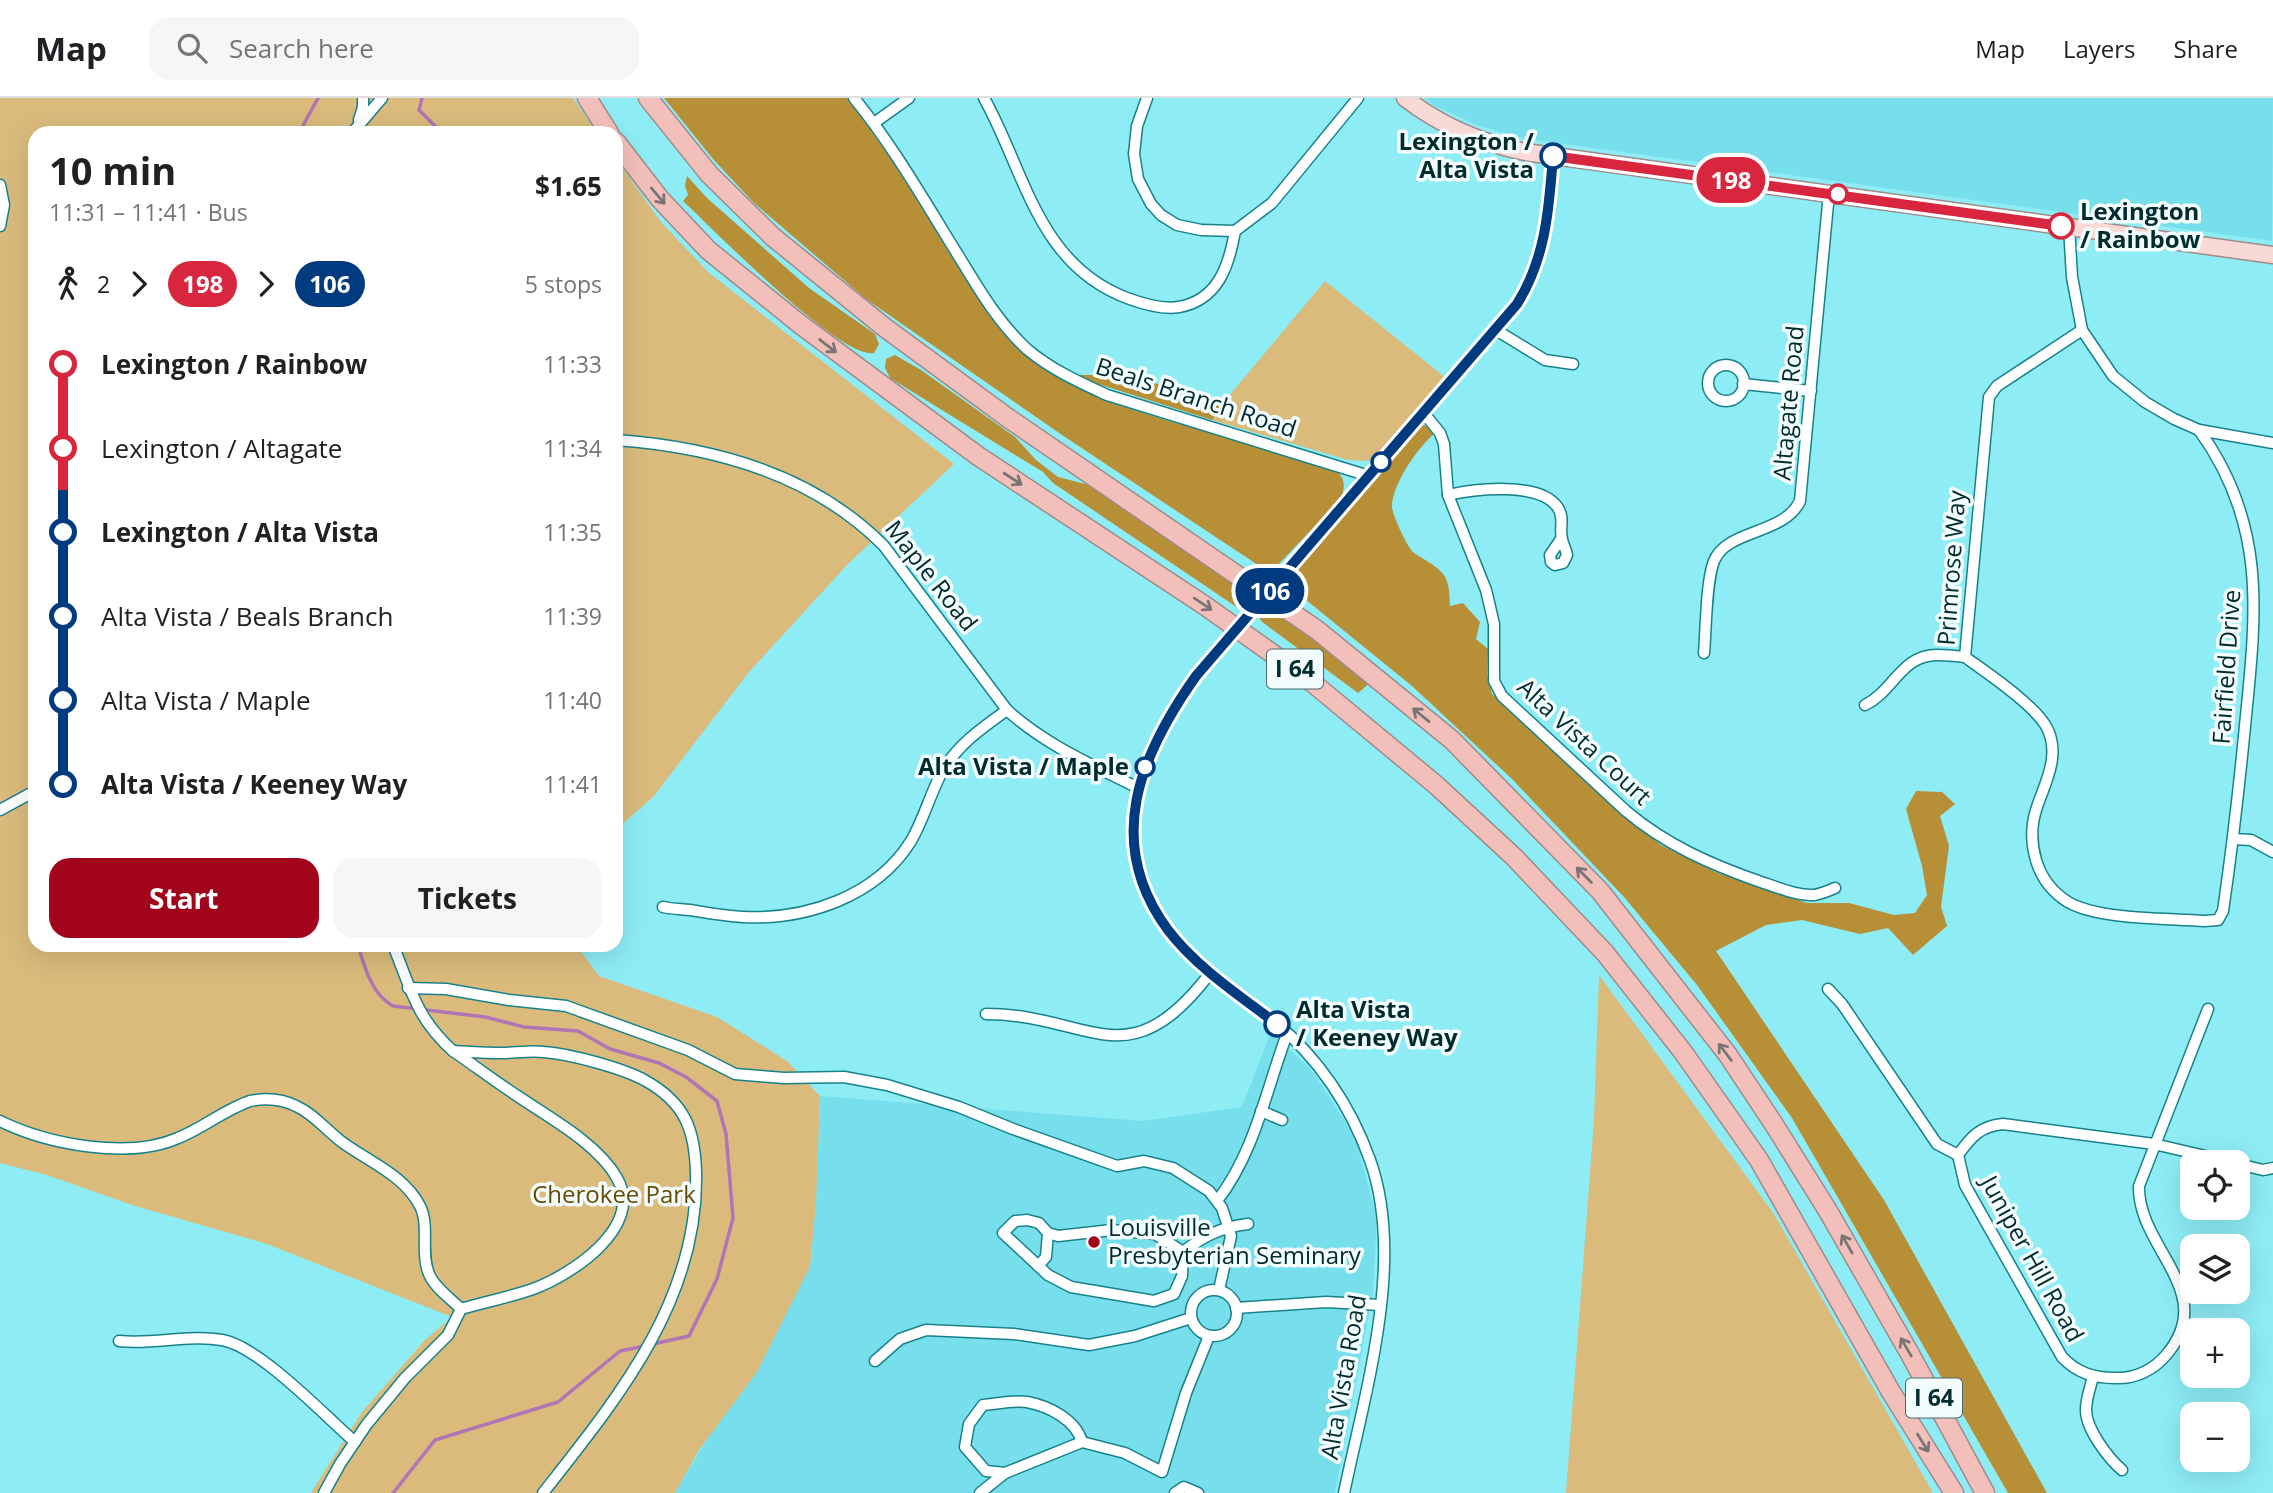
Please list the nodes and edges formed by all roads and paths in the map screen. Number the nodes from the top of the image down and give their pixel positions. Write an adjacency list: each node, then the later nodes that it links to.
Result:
1 (363, 98): 12 (street)
2 (382, 98): 13 (street)
3 (587, 98): 14 (highway)
4 (648, 98): 89 (highway, I 64, one-way to 4)
5 (854, 98): 11 (street, Beals Branch Road)
6 (909, 98): 11 (street)
7 (984, 98): 21 (street)
8 (1147, 98): 21 (street)
9 (1358, 98): 21 (street)
10 (1405, 98): 16 (main road)
11 (874, 123): 32 (street, Beals Branch Road)
12 (356, 126)
13 (358, 126)
14 (605, 126)
15 (623, 151): 88 (highway, I 64, one-way to 88)
16 (1553, 156): 18 (main road); 23 (street, Alta Vista Road)
17 (0, 185): 19 (street)
18 (1829, 193): 20 (main road); 27 (street, Altagate Road)
19 (0, 226)
20 (2069, 227): 22 (main road); 24 (street)
21 (1235, 231)
22 (2273, 255)
23 (1496, 330): 25 (street); 28 (street, Alta Vista Road)
24 (2082, 330): 29 (street); 36 (street, Primrose Way)
25 (1573, 364)
26 (1744, 383): 27 (street)
27 (1811, 391): 35 (street, Altagate Road)
28 (1423, 412): 32 (street, Alta Vista Road); 33 (street, Alta Vista Court)
29 (2199, 430): 31 (street); 42 (street, Fairfield Drive)
30 (623, 441): 38 (street, Maple Road)
31 (2273, 443)
32 (1369, 476): 39 (street, Alta Vista Road, bridge)
33 (1448, 495): 34 (street); 44 (street, Alta Vista Court)
34 (1561, 539)
35 (1704, 653)
36 (1965, 657): 37 (street); 46 (street, Primrose Way)
37 (1865, 705)
38 (1007, 710): 39 (street, Maple Road); 45 (street)
39 (1138, 788): 48 (street, Alta Vista Road)
40 (28, 795): 41 (street)
41 (0, 810)
42 (2233, 839): 43 (street); 46 (street, Fairfield Drive)
43 (2273, 852)
44 (1835, 888)
45 (663, 907)
46 (2220, 918)
47 (395, 952): 50 (street)
48 (1211, 972): 52 (street); 53 (street, Alta Vista Road)
49 (1828, 989): 60 (street)
50 (409, 990): 54 (street); 63 (street)
51 (2208, 1009): 58 (street)
52 (986, 1014)
53 (1287, 1034): 55 (street); 70 (street, Alta Vista Road)
54 (453, 1051): 72 (street); 84 (street)
55 (1261, 1111): 56 (street); 63 (street)
56 (1282, 1120)
57 (0, 1121): 72 (street)
58 (2154, 1144): 59 (street); 60 (street); 77 (street)
59 (2180, 1150)
60 (1958, 1155): 77 (street, Juniper Hill Road)
61 (2250, 1167): 62 (street)
62 (2273, 1170)
63 (1217, 1201): 65 (street)
64 (1248, 1224): 65 (street)
65 (1228, 1227): 67 (street); 69 (street)
66 (1048, 1233): 67 (street); 68 (street); 68 (street)
67 (1183, 1252): 68 (street)
68 (1038, 1266)
69 (1219, 1290): 71 (street); 73 (street)
70 (1381, 1305): 71 (street); 87 (street, Alta Vista Road)
71 (1237, 1308): 74 (street)
72 (461, 1309): 78 (street)
73 (1191, 1318): 74 (street); 76 (street)
74 (1209, 1336): 79 (street)
75 (119, 1341): 78 (street)
76 (875, 1361)
77 (2093, 1377): 80 (street)
78 (355, 1442): 83 (street)
79 (1082, 1442): 81 (street); 81 (street)
80 (2122, 1470)
81 (1005, 1473): 85 (street)
82 (1180, 1490): 86 (street)
83 (324, 1493)
84 (543, 1493)
85 (980, 1493)
86 (1198, 1493)
87 (1344, 1493)
88 (1954, 1493)
89 (1986, 1493)

